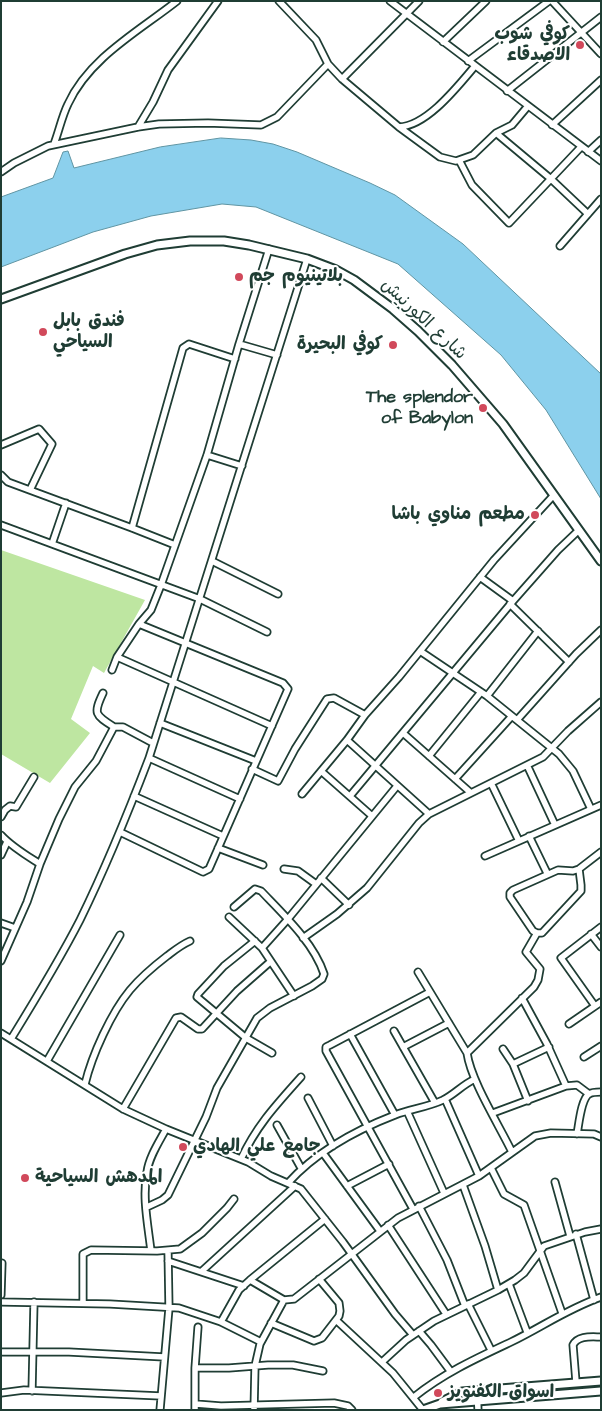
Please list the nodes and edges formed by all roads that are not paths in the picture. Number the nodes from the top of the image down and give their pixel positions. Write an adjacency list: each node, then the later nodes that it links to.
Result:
1 (177, 1): 25 (street)
2 (218, 1): 21 (street)
3 (279, 1): 14 (street)
4 (390, 1): 8 (street)
5 (419, 1): 8 (street)
6 (486, 1): 11 (street)
7 (550, 1): 10 (street); 13 (street)
8 (406, 14): 11 (street); 16 (street)
9 (601, 17): 10 (street)
10 (582, 33): 12 (street); 18 (street)
11 (443, 42): 13 (street)
12 (601, 54)
13 (468, 61): 15 (street)
14 (328, 64): 16 (street); 21 (street)
15 (475, 66): 18 (street); 22 (street)
16 (342, 79): 22 (street)
17 (601, 80): 20 (street)
18 (507, 91): 19 (street)
19 (528, 106): 20 (street); 23 (street)
20 (552, 125): 26 (street)
21 (138, 127): 25 (street)
22 (399, 127): 28 (street)
23 (496, 133): 28 (street); 31 (street)
24 (601, 140): 27 (street)
25 (54, 144): 30 (street)
26 (581, 147): 27 (street); 31 (street)
27 (588, 152): 29 (street)
28 (458, 160): 31 (street)
29 (601, 161)
30 (1, 172)
31 (551, 179): 33 (street)
32 (601, 199): 33 (street)
33 (588, 214): 34 (street)
34 (560, 246)
35 (269, 249): 36 (street, شارع الكورنيش); 37 (street, شارع الكورنيش); 38 (street)
36 (307, 259): 39 (street); 46 (street, شارع الكورنيش)
37 (1, 299)
38 (239, 344): 39 (street); 40 (street)
39 (277, 355): 43 (street)
40 (235, 359): 42 (street); 49 (street)
41 (1, 445): 45 (street)
42 (208, 455): 43 (street); 52 (street)
43 (242, 466): 53 (street)
44 (1, 475): 45 (street)
45 (30, 490): 47 (street)
46 (553, 496): 50 (street, شارع الكورنيش); 55 (street)
47 (66, 503): 49 (street); 51 (street)
48 (1, 526): 51 (street)
49 (132, 528): 52 (street)
50 (579, 530): 54 (street, شارع الكورنيش); 59 (street)
51 (52, 544): 56 (street)
52 (174, 545): 56 (street)
53 (212, 561): 57 (street); 58 (street)
54 (601, 561)
55 (480, 577): 59 (street); 65 (street)
56 (161, 585): 58 (street); 60 (street)
57 (278, 594)
58 (200, 599): 63 (street); 64 (street)
59 (512, 602): 62 (street); 69 (street)
60 (139, 624): 64 (street); 66 (street)
61 (601, 630): 67 (street)
62 (538, 631): 67 (street); 72 (street)
63 (267, 632)
64 (186, 643): 70 (street); 77 (street)
65 (420, 651): 69 (street); 74 (street)
66 (117, 657): 68 (street); 70 (street)
67 (569, 662): 75 (street)
68 (112, 670)
69 (453, 673): 72 (street); 79 (street)
70 (173, 682): 76 (street); 77 (street)
71 (102, 693): 78 (street)
72 (484, 694): 75 (street); 83 (street)
73 (601, 702): 82 (street)
74 (365, 715): 80 (street); 88 (street)
75 (514, 718): 82 (street); 91 (street)
76 (160, 723): 81 (street); 85 (street)
77 (272, 726): 85 (street)
78 (114, 727): 81 (street); 115 (street)
79 (404, 733): 83 (street); 87 (street)
80 (347, 740): 87 (street); 89 (street)
81 (153, 743): 84 (street)
82 (552, 748): 86 (street); 100 (street)
83 (429, 756): 91 (street)
84 (149, 758): 96 (street); 98 (street)
85 (256, 761): 88 (street)
86 (527, 765): 92 (street); 104 (street)
87 (376, 766): 93 (street); 97 (street)
88 (252, 768): 98 (street)
89 (321, 771): 95 (street); 97 (street)
90 (34, 776): 103 (street)
91 (455, 779): 94 (street)
92 (491, 783): 94 (street); 109 (street)
93 (397, 786): 101 (street); 102 (street)
94 (470, 793): 101 (street)
95 (302, 794)
96 (134, 796): 105 (street); 107 (street)
97 (350, 796): 102 (street)
98 (240, 799): 107 (street)
99 (601, 805): 100 (street)
100 (591, 809): 104 (street)
101 (429, 814): 122 (street)
102 (372, 816): 120 (street)
103 (1, 817)
104 (555, 825): 108 (street)
105 (120, 832): 111 (street); 152 (street)
106 (1, 835): 110 (street)
107 (223, 836): 111 (street)
108 (530, 836): 109 (street); 119 (street)
109 (518, 841): 114 (street)
110 (8, 842): 113 (street); 115 (street)
111 (218, 848): 116 (street)
112 (601, 852): 118 (street)
113 (1, 855)
114 (485, 856)
115 (40, 864): 128 (street)
116 (263, 865)
117 (284, 869): 121 (street)
118 (579, 869): 119 (street); 129 (street)
119 (546, 873): 129 (street)
120 (321, 878): 121 (street); 122 (street)
121 (316, 884): 125 (street)
122 (349, 905): 132 (street)
123 (234, 907): 125 (street)
124 (229, 917): 134 (street)
125 (288, 919): 132 (street); 136 (street)
126 (1, 923): 128 (street)
127 (601, 926): 130 (street)
128 (15, 928): 137 (street)
129 (537, 933): 142 (street)
130 (591, 934): 135 (street); 144 (street)
131 (120, 935): 160 (street)
132 (303, 938): 141 (street)
133 (190, 941): 164 (street)
134 (255, 941): 136 (street); 145 (street)
135 (601, 947)
136 (262, 948): 138 (street)
137 (1, 961)
138 (270, 962): 141 (street); 145 (street)
139 (418, 972): 140 (street)
140 (430, 992): 146 (street); 150 (street)
141 (294, 996): 151 (street)
142 (522, 998): 155 (street); 158 (street)
143 (601, 1002): 144 (street)
144 (595, 1006): 147 (street)
145 (216, 1014): 151 (street); 172 (street)
146 (449, 1023): 154 (street); 158 (street)
147 (569, 1024)
148 (394, 1031): 154 (street)
149 (1, 1032): 152 (street)
150 (350, 1034): 175 (street); 177 (street)
151 (246, 1038): 157 (street); 181 (street)
152 (11, 1039): 160 (street)
153 (601, 1046): 159 (street)
154 (403, 1047): 171 (street)
155 (549, 1048): 161 (street); 165 (street)
156 (503, 1049): 161 (street)
157 (272, 1053)
158 (468, 1053): 163 (street)
159 (584, 1057)
160 (47, 1062): 164 (street)
161 (513, 1064): 170 (street)
162 (301, 1078): 185 (street)
163 (475, 1079): 169 (street); 174 (street)
164 (85, 1084): 172 (street)
165 (566, 1086): 167 (street); 170 (street)
166 (601, 1092): 167 (street)
167 (589, 1094): 179 (street)
168 (308, 1098): 182 (street)
169 (445, 1099): 171 (street); 189 (street)
170 (528, 1100): 174 (street)
171 (435, 1103): 173 (street)
172 (123, 1109): 178 (street)
173 (408, 1111): 175 (street); 195 (street)
174 (493, 1113): 183 (street)
175 (395, 1115): 177 (street)
176 (277, 1125): 187 (street)
177 (368, 1127): 182 (street); 186 (street)
178 (166, 1129): 181 (street); 198 (street)
179 (577, 1134): 180 (street); 183 (street)
180 (601, 1137)
181 (195, 1141): 185 (street); 198 (street)
182 (333, 1146): 184 (street)
183 (512, 1152): 188 (street)
184 (322, 1153): 187 (street); 194 (street)
185 (241, 1159): 191 (street)
186 (389, 1164): 194 (street); 199 (street)
187 (301, 1168): 191 (street)
188 (491, 1168): 189 (street); 206 (street)
189 (479, 1176): 192 (street)
190 (555, 1182): 204 (street)
191 (288, 1183): 193 (street)
192 (463, 1185): 195 (street); 216 (street)
193 (295, 1186): 200 (street); 211 (street)
194 (347, 1186): 203 (street)
195 (444, 1193): 197 (street)
196 (234, 1199): 205 (street)
197 (420, 1206): 199 (street); 224 (street)
198 (147, 1207): 207 (street)
199 (413, 1209): 201 (street)
200 (325, 1219): 208 (street); 213 (street)
201 (388, 1225): 203 (street); 227 (street)
202 (601, 1229): 204 (street)
203 (380, 1231): 208 (street)
204 (573, 1235): 206 (street); 220 (street)
205 (168, 1250): 207 (street); 209 (street)
206 (540, 1250): 214 (street); 226 (street)
207 (151, 1251): 223 (street)
208 (352, 1254): 212 (street); 234 (street)
209 (168, 1261): 211 (street); 225 (street)
210 (2, 1263): 217 (street)
211 (202, 1271): 215 (street)
212 (319, 1279): 219 (street); 228 (street)
213 (250, 1280): 215 (street); 219 (street)
214 (509, 1284): 216 (street); 233 (street)
215 (244, 1286): 229 (street)
216 (498, 1290): 224 (street)
217 (1, 1294)
218 (601, 1297): 220 (street)
219 (284, 1300): 230 (street)
220 (594, 1300): 226 (street)
221 (1, 1302): 222 (street)
222 (34, 1302): 223 (street); 239 (street)
223 (83, 1303): 225 (street)
224 (466, 1305): 227 (street); 237 (street)
225 (169, 1308): 229 (street); 240 (street)
226 (562, 1313): 233 (street)
227 (446, 1314): 232 (street)
228 (336, 1320): 230 (street); 241 (street)
229 (220, 1322): 236 (street)
230 (271, 1323): 236 (street)
231 (198, 1328): 243 (street)
232 (419, 1331): 234 (street); 245 (street)
233 (527, 1332): 237 (street)
234 (413, 1335): 241 (street)
235 (601, 1337): 247 (street)
236 (261, 1342): 242 (street)
237 (491, 1350): 245 (street)
238 (1, 1352): 239 (street)
239 (32, 1352): 240 (street); 250 (street)
240 (164, 1357): 254 (street)
241 (382, 1362): 255 (street)
242 (255, 1366): 243 (street); 244 (street); 259 (street)
243 (196, 1368): 258 (street)
244 (323, 1371)
245 (451, 1372): 255 (street)
246 (601, 1381): 248 (street)
247 (576, 1382): 248 (street); 249 (street)
248 (588, 1382): 252 (street)
249 (477, 1390): 256 (street); 257 (street)
250 (32, 1391): 253 (street); 254 (street)
251 (601, 1391): 252 (street)
252 (589, 1392): 256 (street)
253 (1, 1393)
254 (161, 1396): 260 (street)
255 (414, 1397): 262 (street)
256 (478, 1400): 257 (street); 263 (street)
257 (440, 1404): 262 (street)
258 (196, 1407): 259 (street)
259 (254, 1407): 261 (street)
260 (160, 1410)
261 (352, 1410)
262 (423, 1410)
263 (478, 1410)

